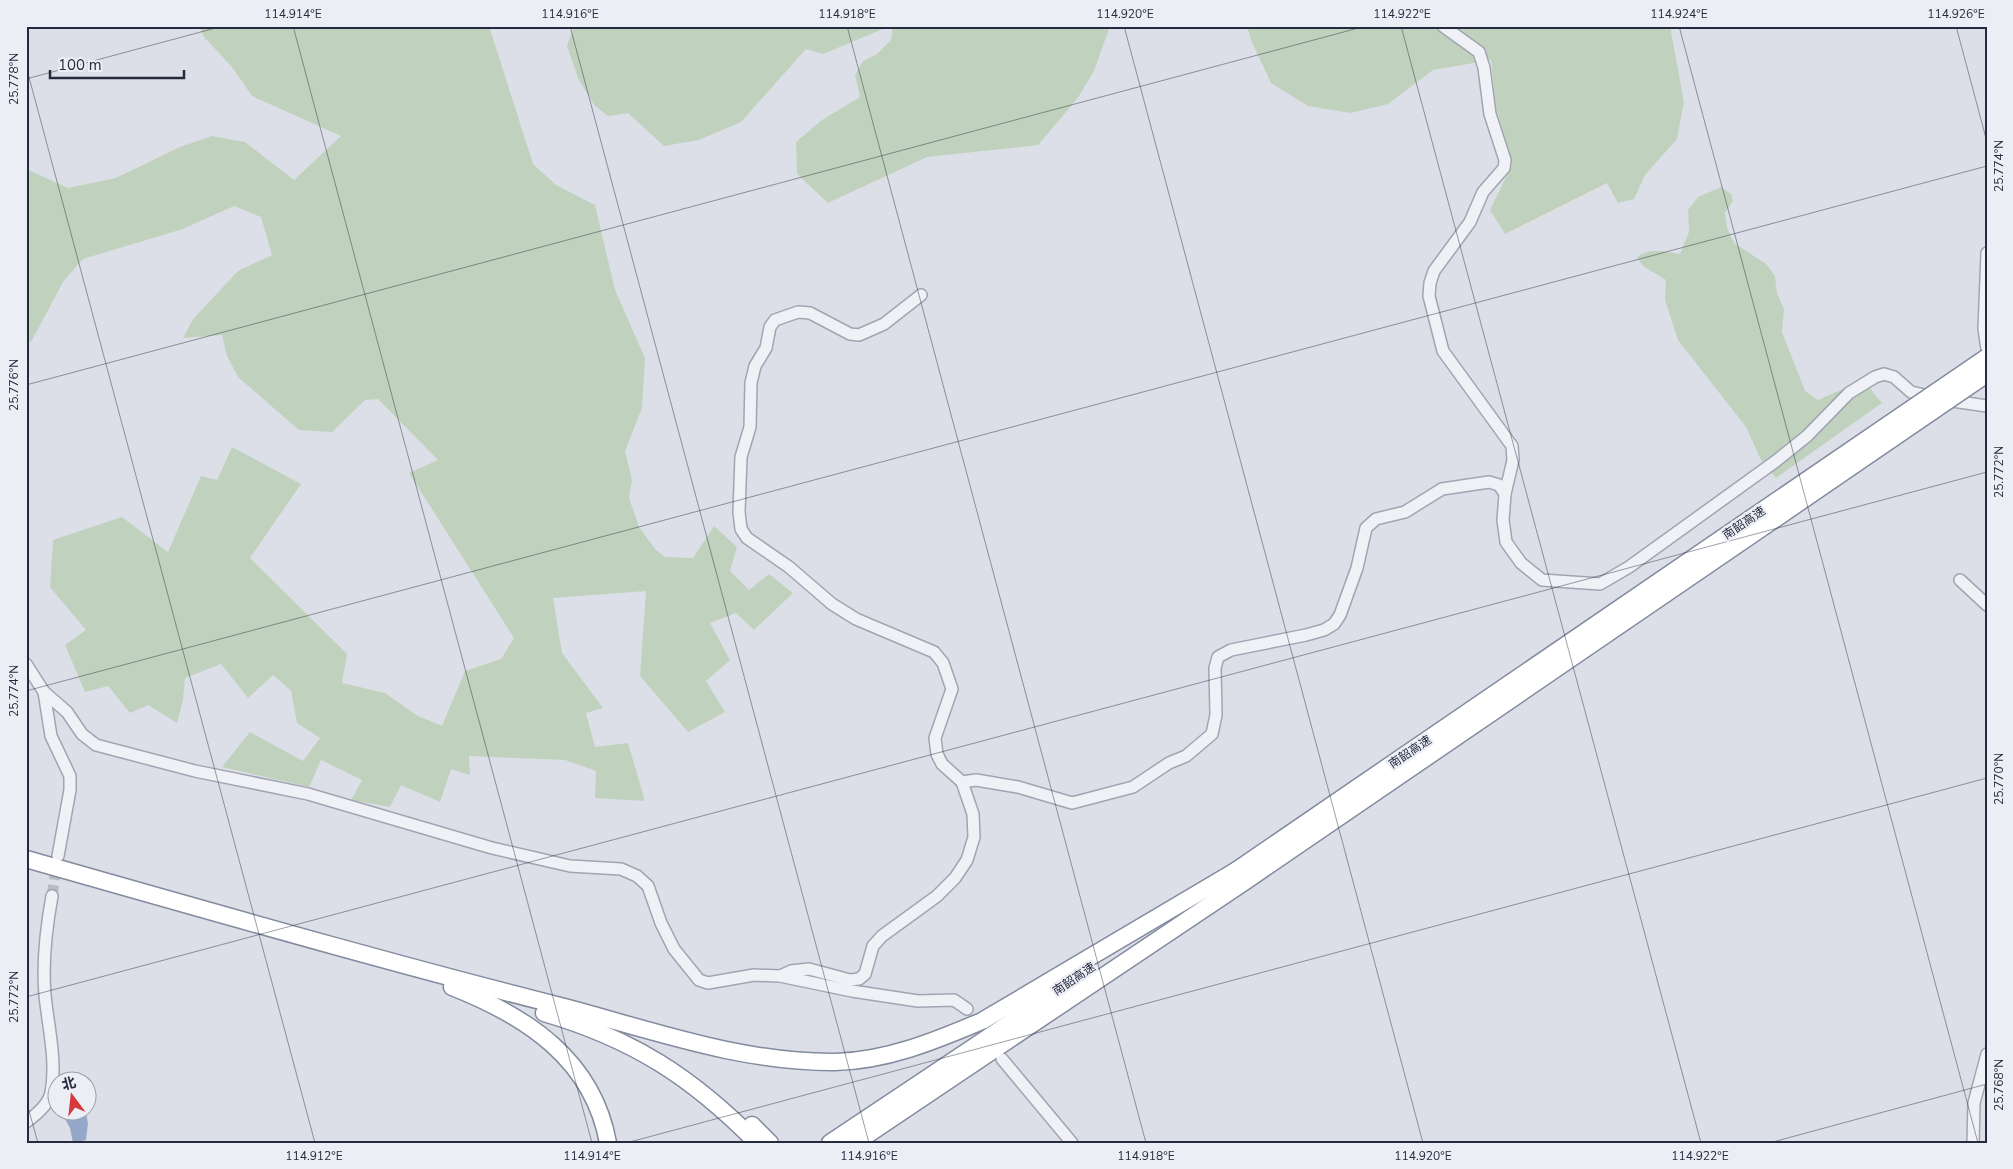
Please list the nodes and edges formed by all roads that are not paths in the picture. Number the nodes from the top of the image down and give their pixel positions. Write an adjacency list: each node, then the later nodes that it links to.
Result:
1 (1443, 26): 9 (street)
2 (1987, 253): 4 (street)
3 (921, 294): 14 (street)
4 (1987, 349)
5 (1987, 357): 8 (highway, 南韶高速, bridge)
6 (1987, 374): 8 (highway, 南韶高速, bridge)
7 (1987, 406): 9 (street)
8 (1887, 433): 17 (highway, 南韶高速); 26 (highway, 南韶高速)
9 (1505, 494): 14 (street)
10 (1960, 580): 11 (street)
11 (1987, 605)
12 (26, 664): 13 (street)
13 (44, 692): 15 (street); 20 (street)
14 (962, 782): 20 (street)
15 (58, 856)
16 (26, 859): 22 (highway)
17 (1239, 869): 22 (highway); 30 (highway, 南韶高速)
18 (26, 870): 21 (highway)
19 (52, 896): 27 (street)
20 (780, 976): 23 (street)
21 (431, 979): 28 (highway); 29 (highway)
22 (563, 1007): 28 (highway)
23 (967, 1008)
24 (1987, 1054): 34 (street)
25 (1002, 1059): 33 (street)
26 (954, 1076): 31 (highway, 南韶高速); 32 (highway)
27 (26, 1122)
28 (764, 1141)
29 (608, 1143)
30 (830, 1143)
31 (855, 1143)
32 (868, 1143)
33 (1072, 1143)
34 (1973, 1143)

